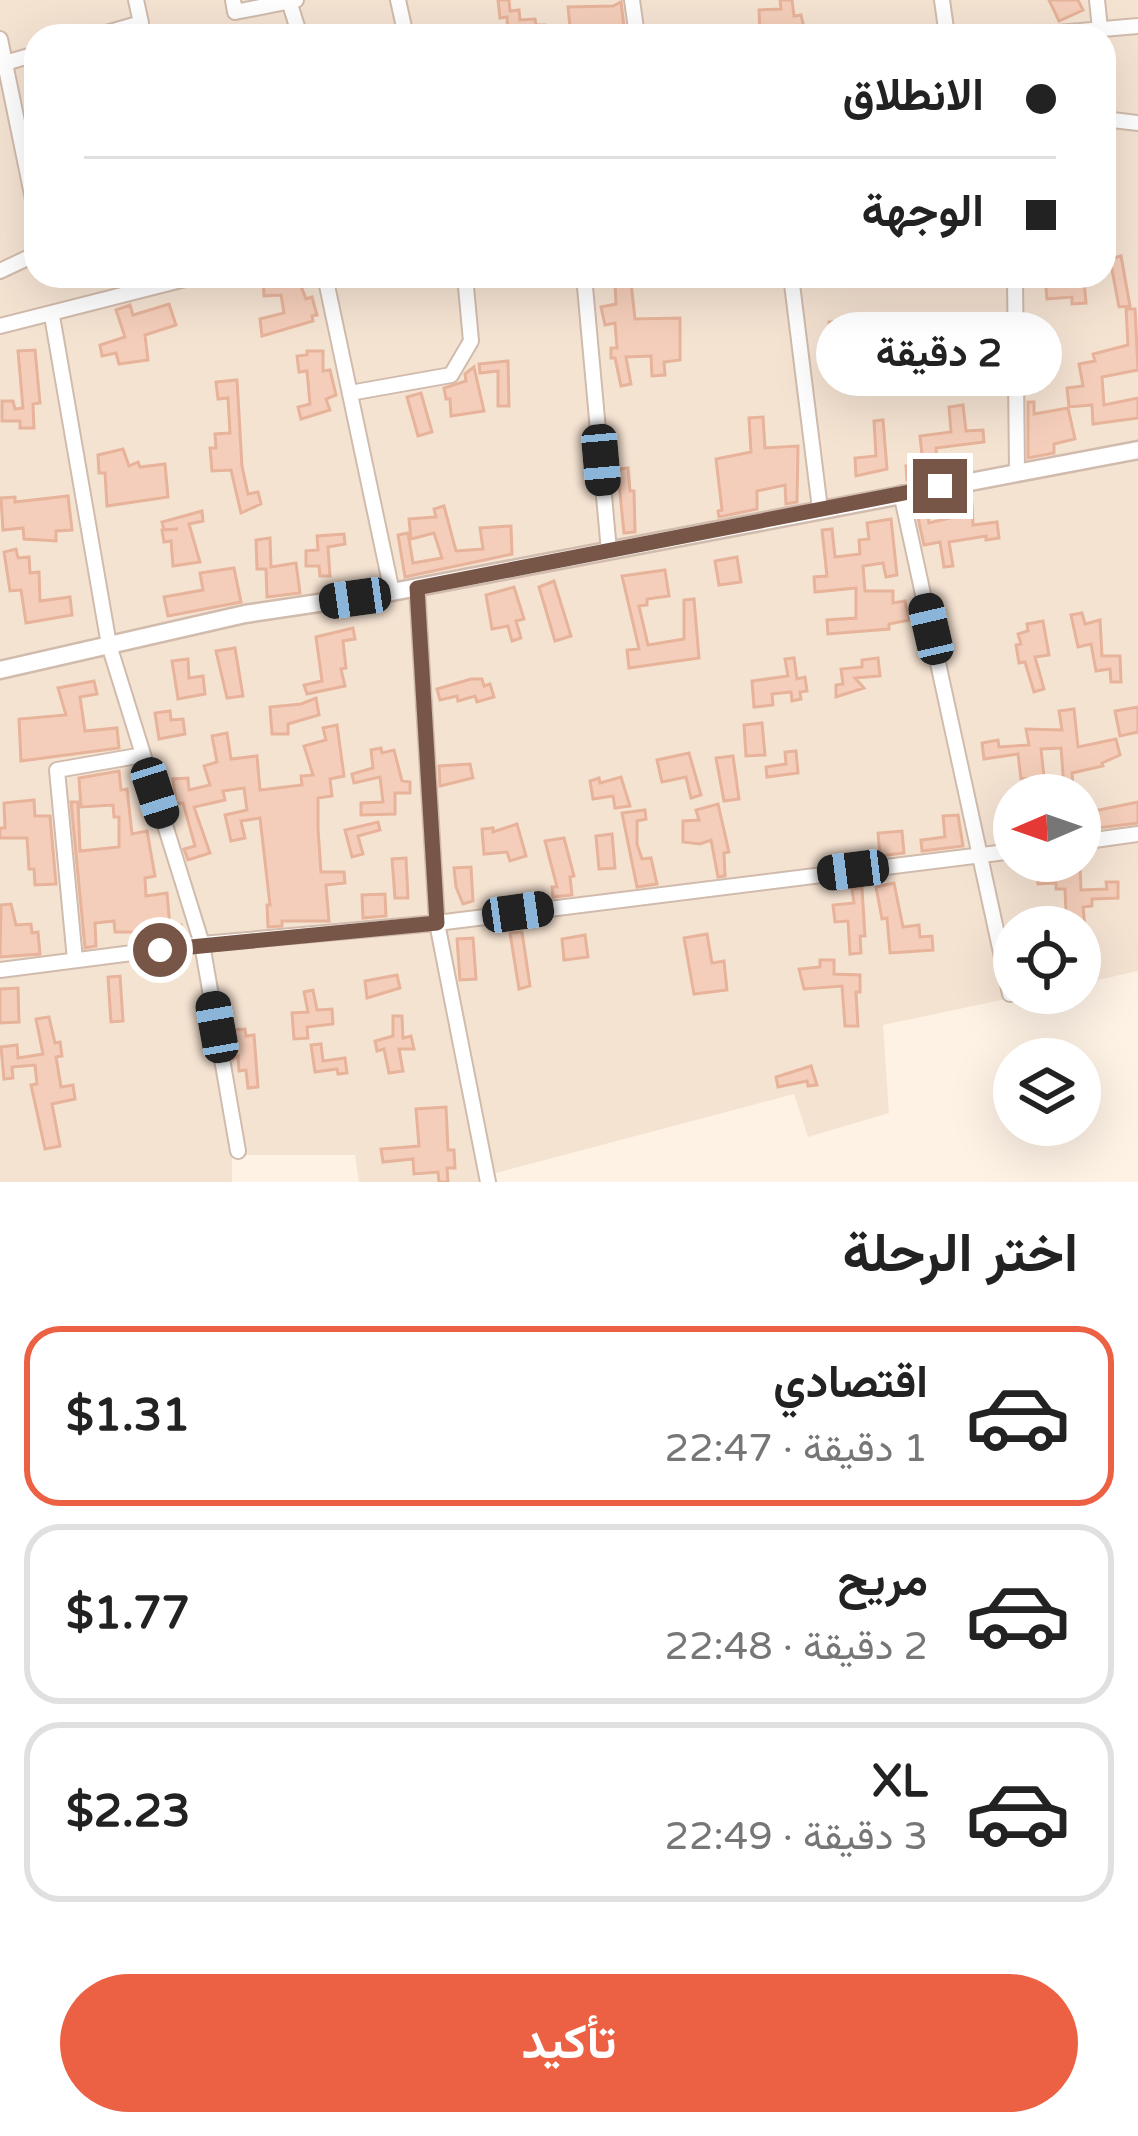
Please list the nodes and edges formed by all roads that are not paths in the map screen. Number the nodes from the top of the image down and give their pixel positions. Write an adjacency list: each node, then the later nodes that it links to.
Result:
1 (233, 0): 2 (street)
2 (292, 1)
3 (0, 39): 5 (street)
4 (24, 57): 5 (street)
5 (5, 63): 6 (street)
6 (24, 156)
7 (154, 288): 13 (street)
8 (328, 288): 15 (street)
9 (466, 288): 15 (street)
10 (585, 288): 20 (street)
11 (792, 288): 19 (street)
12 (1015, 288): 17 (street)
13 (52, 316): 14 (street); 23 (street)
14 (0, 326)
15 (350, 393): 22 (street)
16 (1138, 450): 17 (street)
17 (1017, 472): 18 (street)
18 (901, 494): 19 (street); 29 (street)
19 (820, 509): 20 (street)
20 (609, 551): 21 (street)
21 (417, 588): 22 (street); 31 (street)
22 (392, 592): 23 (street)
23 (109, 645): 24 (street); 25 (street)
24 (0, 670)
25 (143, 755): 32 (street); 33 (street)
26 (1138, 834): 27 (street)
27 (1101, 839)
28 (993, 853): 29 (street)
29 (982, 855): 30 (street); 31 (street)
30 (993, 910)
31 (437, 923): 32 (street); 36 (street)
32 (202, 944): 33 (street); 35 (street)
33 (75, 960): 34 (street)
34 (0, 970)
35 (238, 1151)
36 (488, 1182)

